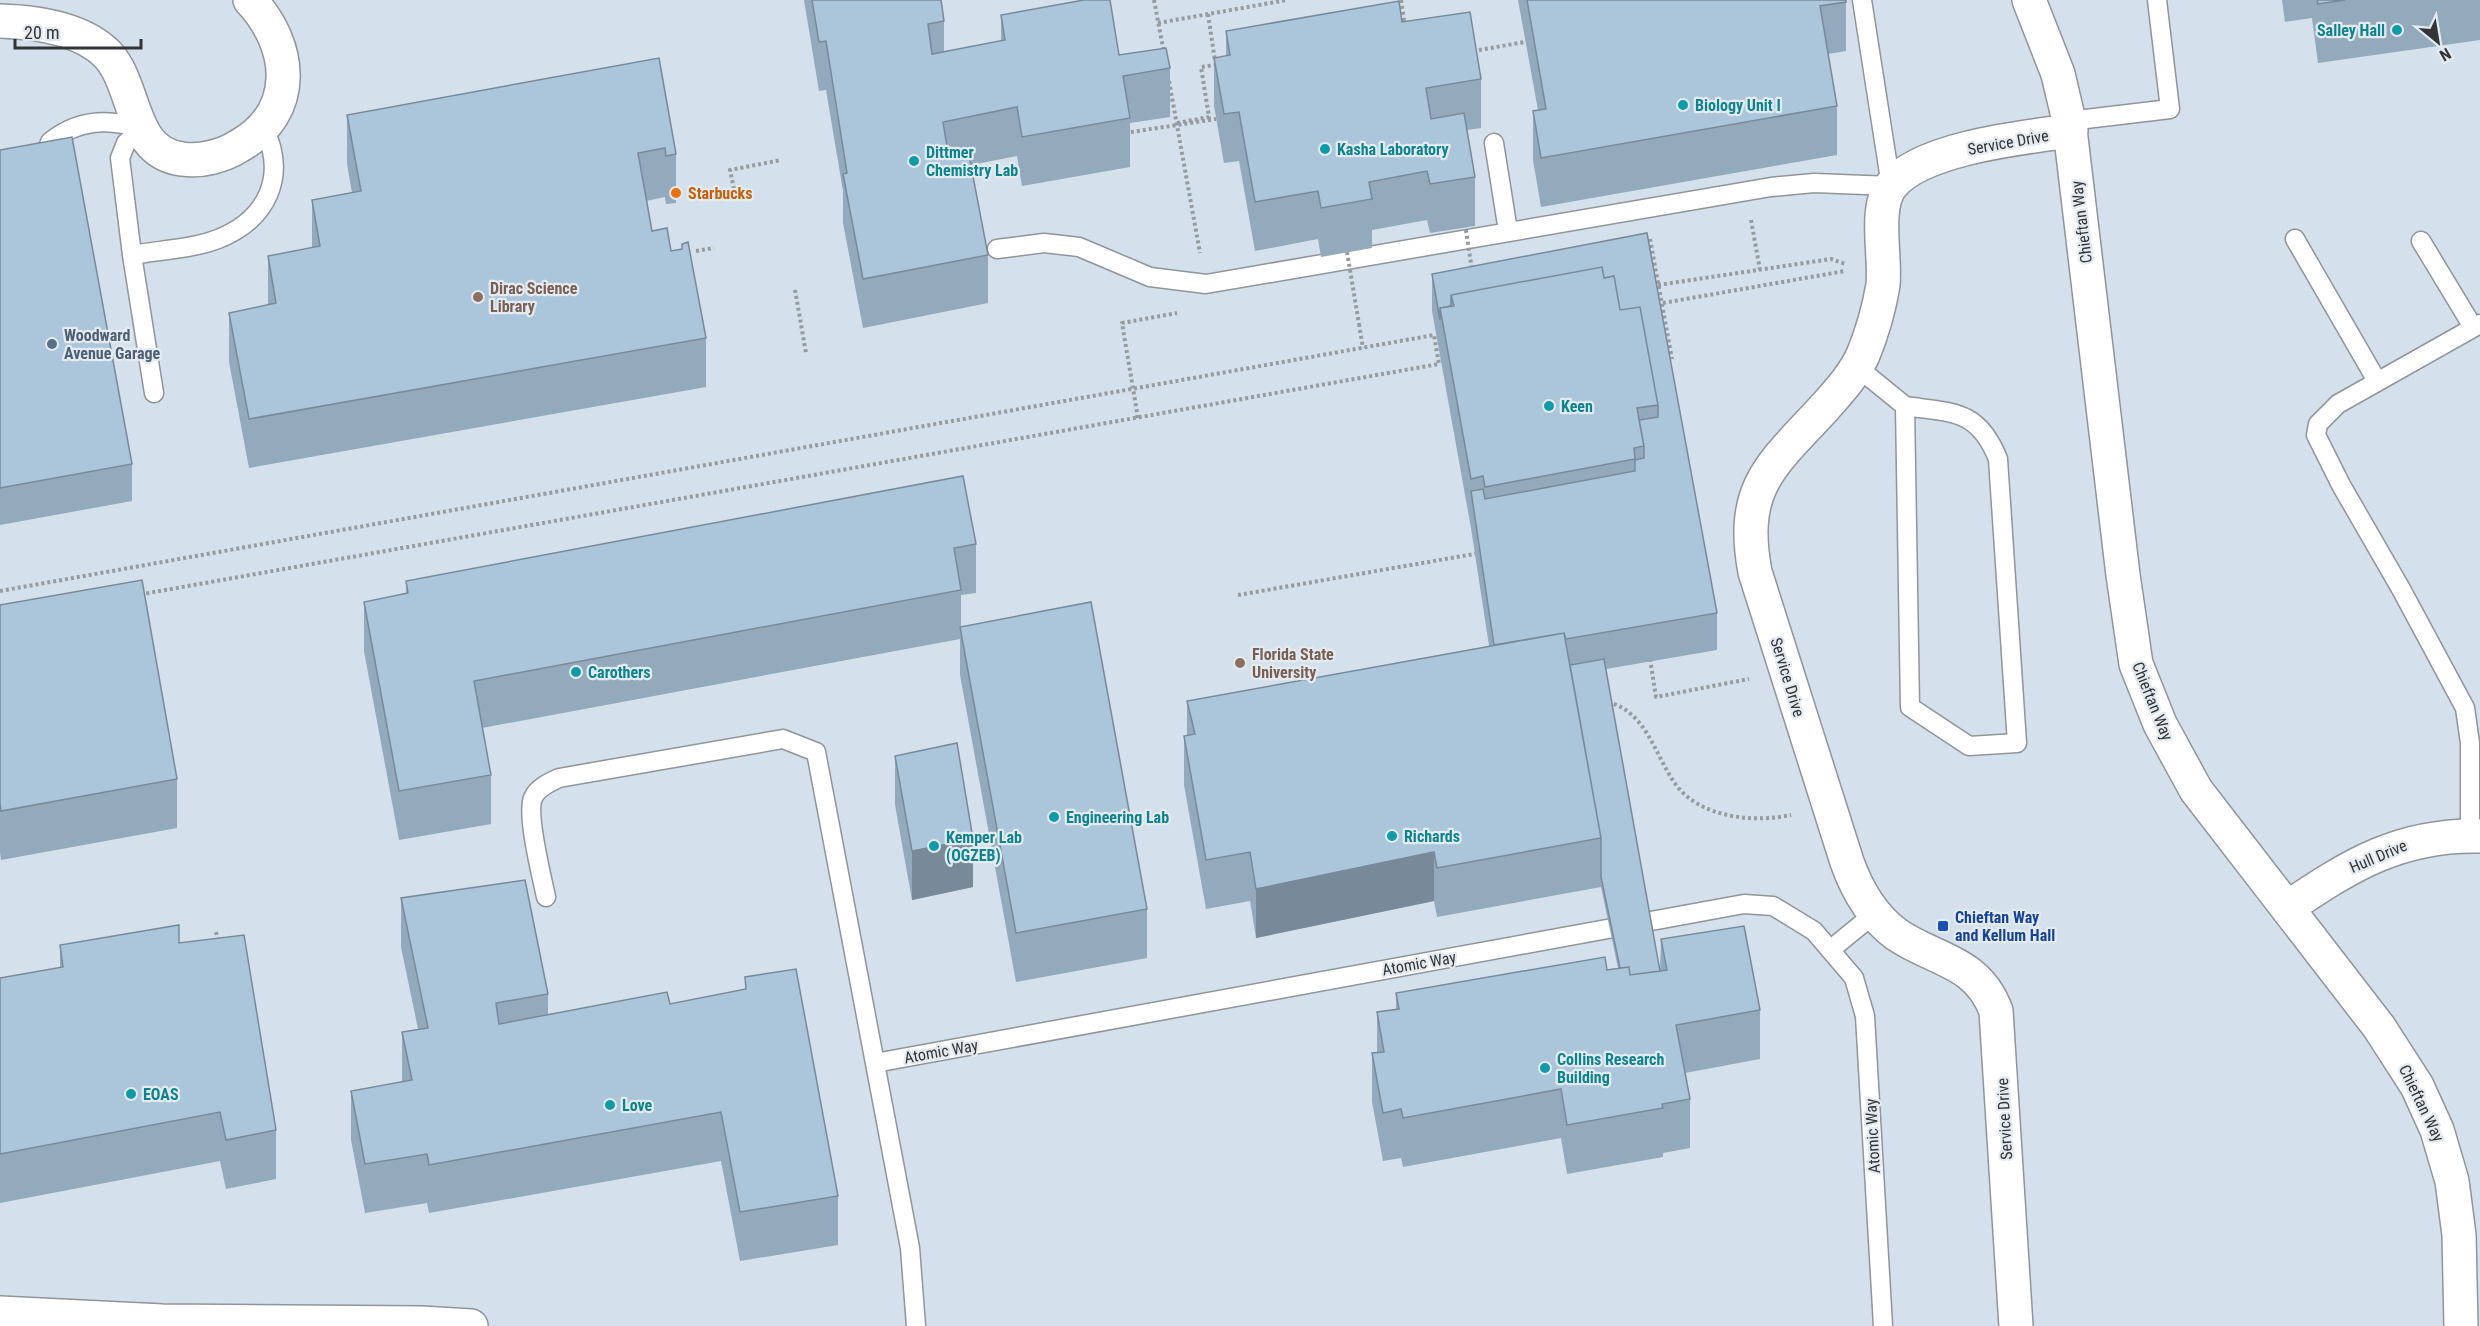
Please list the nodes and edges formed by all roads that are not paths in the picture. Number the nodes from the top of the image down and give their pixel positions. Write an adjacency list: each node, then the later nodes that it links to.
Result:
1 (46, 0): 6 (street)
2 (250, 0): 9 (street)
3 (1862, 0): 13 (lane)
4 (2029, 0): 8 (street, Chieftan Way)
5 (2157, 0): 8 (lane)
6 (0, 13)
7 (0, 21): 10 (street)
8 (2070, 126): 13 (street, Service Drive); 26 (street, Chieftan Way)
9 (264, 128): 10 (street); 18 (lane)
10 (142, 129): 12 (lane); 18 (lane)
11 (1494, 143): 14 (lane)
12 (44, 179)
13 (1891, 186): 14 (lane); 20 (street, Service Drive)
14 (1508, 231): 17 (lane)
15 (2295, 239): 21 (lane)
16 (2421, 241): 19 (lane)
17 (997, 249)
18 (132, 255): 22 (lane)
19 (2476, 325): 21 (lane)
20 (1857, 367): 23 (lane); 27 (street, Service Drive)
21 (2377, 381): 24 (lane)
22 (154, 393)
23 (1905, 406): 23 (lane)
24 (2475, 836): 26 (street, Hull Drive)
25 (546, 897): 29 (lane)
26 (2287, 908): 35 (street, Chieftan Way)
27 (1875, 914): 28 (lane); 34 (street, Service Drive)
28 (1830, 950): 29 (lane, Atomic Way); 33 (lane, Atomic Way)
29 (874, 1063): 32 (lane)
30 (0, 1313): 31 (street)
31 (471, 1326)
32 (916, 1326)
33 (1883, 1326)
34 (2016, 1326)
35 (2461, 1326)

